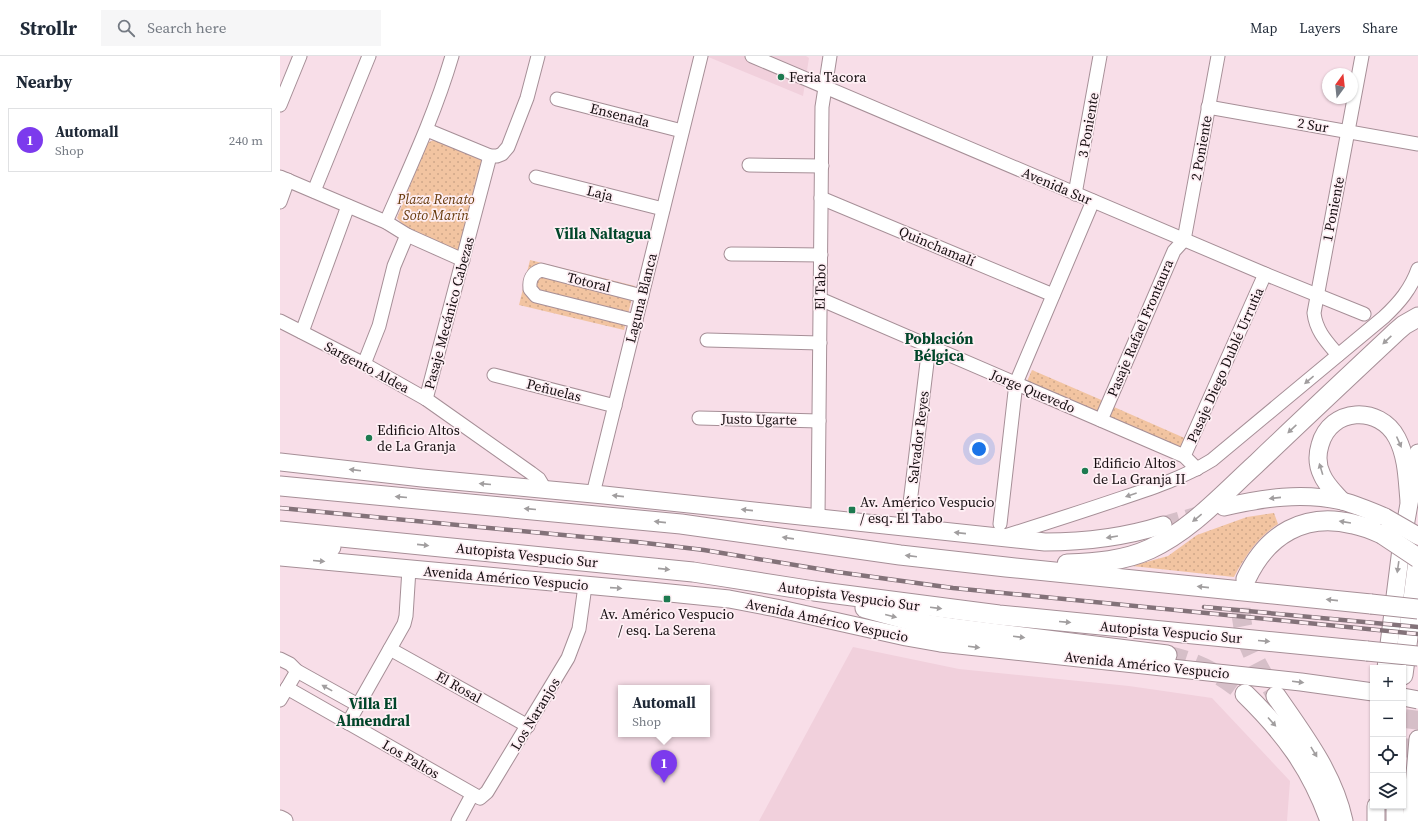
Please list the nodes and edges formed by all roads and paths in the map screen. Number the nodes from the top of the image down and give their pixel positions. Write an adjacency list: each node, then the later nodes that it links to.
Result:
1 (300, 56): 13 (street)
2 (369, 56): 24 (street)
3 (452, 56): 15 (street)
4 (538, 56): 19 (street)
5 (701, 56): 16 (street, Laguna Blanca)
6 (752, 56): 11 (street, Avenida Sur)
7 (830, 56): 11 (street, El Tabo)
8 (1100, 56): 25 (street, 3 Poniente)
9 (1218, 56): 14 (street, 2 Poniente)
10 (1362, 56): 17 (street, 1 Poniente)
11 (824, 87): 21 (street, El Tabo); 25 (street, Avenida Sur)
12 (557, 99): 16 (street, Ensenada)
13 (280, 105)
14 (1208, 107): 17 (street, 2 Sur); 33 (street, 2 Poniente)
15 (427, 130): 19 (street); 31 (street)
16 (682, 131): 30 (street, Laguna Blanca)
17 (1348, 131): 18 (street, 2 Sur); 41 (street, 1 Poniente)
18 (1418, 144)
19 (490, 156): 36 (street, Pasaje Mecánico Cabezas)
20 (749, 165): 21 (street)
21 (822, 166): 26 (street, El Tabo)
22 (536, 177): 30 (street, Laja)
23 (284, 179): 24 (street); 28 (street)
24 (314, 191): 29 (street)
25 (1075, 194): 27 (street, Avenida Sur)
26 (821, 198): 35 (street, El Tabo); 39 (street, Quinchamalí)
27 (1093, 201): 33 (street, Avenida Sur); 39 (street)
28 (280, 202)
29 (348, 206): 31 (street); 47 (street)
30 (663, 209): 40 (street, Laguna Blanca)
31 (386, 222): 32 (street)
32 (407, 235): 36 (street); 52 (street)
33 (1184, 240): 38 (street, Avenida Sur); 58 (street, Pasaje Rafael Frontaura)
34 (731, 254): 35 (street)
35 (821, 255): 42 (street, El Tabo)
36 (463, 260): 55 (street, Pasaje Mecánico Cabezas)
37 (1418, 269): 51 (street)
38 (1265, 274): 41 (street, Avenida Sur); 61 (street, Pasaje Diego Dublé Urrutia)
39 (1053, 295): 54 (street)
40 (642, 296): 46 (street, Laguna Blanca); 46 (street, Totoral)
41 (1317, 296): 43 (street, Avenida Sur); 51 (street, 1 Poniente)
42 (820, 299): 49 (street, El Tabo); 50 (street, Jorge Quevedo)
43 (1364, 314)
44 (1418, 317): 81 (highway, one-way to 81)
45 (280, 321): 47 (street, Sargento Aldea)
46 (636, 321): 56 (street, Laguna Blanca)
47 (302, 332): 52 (street, Sargento Aldea)
48 (707, 340): 49 (street)
49 (820, 343): 59 (street, El Tabo)
50 (929, 346): 54 (street, Jorge Quevedo); 73 (street, Salvador Reyes)
51 (1338, 355): 63 (street, one-way to 63)
52 (364, 364): 55 (street, Sargento Aldea)
53 (494, 375): 56 (street, Peñuelas)
54 (1016, 383): 58 (street, Jorge Quevedo); 75 (street)
55 (426, 399): 65 (street, Sargento Aldea)
56 (615, 406): 66 (street, Laguna Blanca)
57 (699, 418): 59 (street, Justo Ugarte)
58 (1101, 420): 61 (street, Jorge Quevedo)
59 (819, 421): 70 (street, El Tabo)
60 (1418, 453): 68 (main road)
61 (1184, 456): 63 (street, Jorge Quevedo)
62 (280, 462): 65 (main road, one-way to 62)
63 (1197, 469): 75 (street, one-way to 75)
64 (280, 486): 81 (highway, one-way to 64)
65 (545, 489): 66 (main road)
66 (593, 494): 70 (main road, one-way to 66)
67 (1342, 501): 68 (main road, one-way to 68); 69 (main road, one-way to 69); 72 (main road)
68 (1409, 501): 91 (main road, one-way to 91)
69 (1224, 507)
70 (818, 518): 73 (main road)
71 (1164, 525): 75 (main road, one-way to 75)
72 (1384, 526): 76 (main road, bridge); 80 (highway, bridge); 83 (highway, one-way to 83)
73 (907, 528): 75 (main road, one-way to 73)
74 (280, 531): 77 (highway, Autopista Vespucio Sur)
75 (999, 531)
76 (1418, 536)
77 (384, 541): 78 (highway); 85 (highway, Autopista Vespucio Sur, one-way to 85)
78 (280, 545)
79 (280, 557): 82 (main road, Avenida Américo Vespucio, one-way to 82)
80 (1418, 559): 92 (highway)
81 (1006, 567): 86 (highway, one-way to 81, bridge)
82 (409, 569): 84 (main road, Avenida Américo Vespucio); 87 (street)
83 (1246, 579)
84 (584, 586): 95 (main road, Avenida Américo Vespucio, one-way to 95); 103 (street, Los Naranjos)
85 (814, 591): 88 (highway, one-way to 88); 89 (highway, Autopista Vespucio Sur, one-way to 89, bridge)
86 (1418, 609)
87 (390, 649): 101 (street); 103 (street, El Rosal)
88 (1167, 655)
89 (1418, 656)
90 (280, 659): 93 (street)
91 (1386, 665)
92 (1404, 665)
93 (296, 670): 94 (street); 101 (street, one-way to 93)
94 (287, 688): 99 (street); 102 (street, Los Paltos)
95 (1370, 692)
96 (1245, 694): 111 (highway, one-way to 111)
97 (1276, 696): 112 (highway, one-way to 112)
98 (1406, 698): 100 (main road, bridge)
99 (280, 700)
100 (1418, 700)
101 (358, 705): 102 (street)
102 (348, 723): 105 (street, Los Paltos)
103 (528, 726): 105 (street, Los Naranjos)
104 (1418, 739): 115 (main road)
105 (472, 795): 110 (street)
106 (1376, 809): 113 (main road)
107 (1395, 809): 114 (main road)
108 (280, 819): 109 (main road)
109 (284, 821)
110 (458, 821)
111 (1330, 821)
112 (1343, 821)
113 (1376, 821)
114 (1394, 821)
115 (1411, 821)

